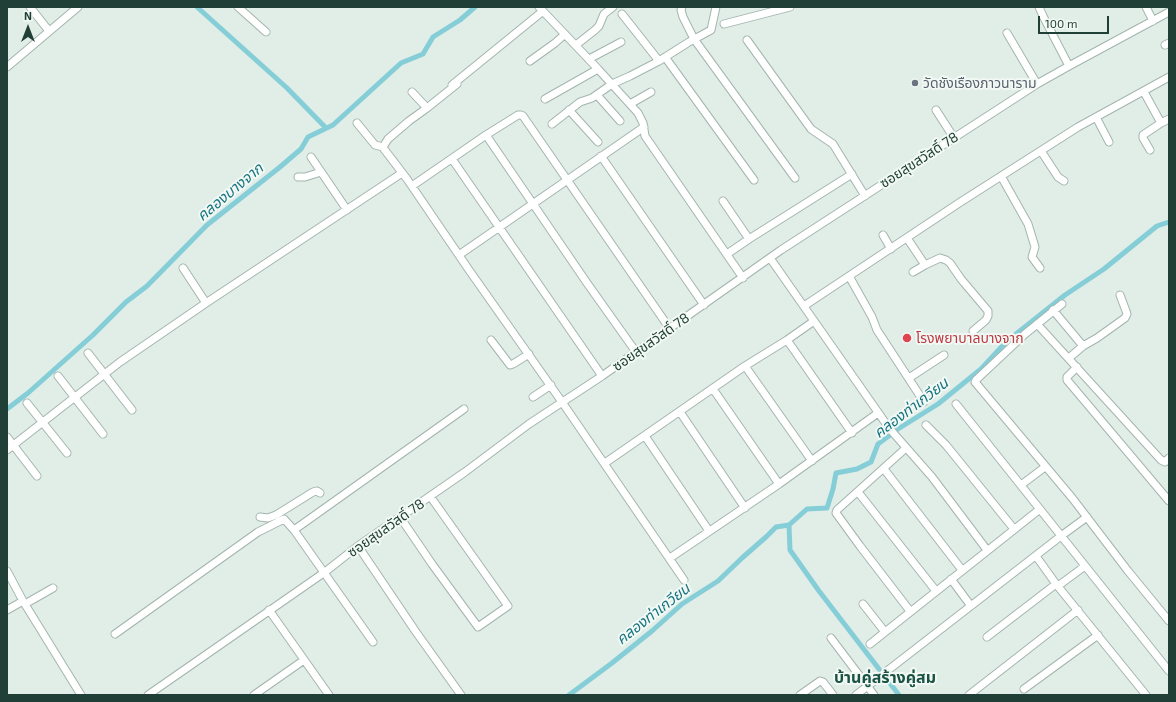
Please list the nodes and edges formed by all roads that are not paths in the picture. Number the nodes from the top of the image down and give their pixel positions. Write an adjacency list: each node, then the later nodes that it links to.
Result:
1 (30, 7): 17 (street)
2 (78, 7): 17 (street)
3 (238, 7): 18 (street)
4 (603, 7): 14 (street)
5 (613, 7): 14 (street)
6 (682, 7): 21 (street)
7 (716, 7): 21 (street)
8 (790, 7): 16 (street)
9 (1039, 7): 28 (street)
10 (1146, 7): 15 (street)
11 (540, 8): 19 (street); 39 (street)
12 (1169, 12): 15 (street, ซอยสุขสวัสดิ์ 78)
13 (622, 14): 25 (street)
14 (603, 16): 24 (street)
15 (1153, 21): 28 (street, ซอยสุขสวัสดิ์ 78)
16 (724, 24)
17 (49, 31): 29 (street)
18 (266, 32)
19 (565, 34): 24 (street); 27 (street)
20 (1007, 34): 34 (street)
21 (694, 39): 25 (street); 67 (street)
22 (747, 40): 64 (street)
23 (621, 42): 26 (street)
24 (576, 45): 26 (street)
25 (662, 59): 33 (street); 69 (street)
26 (589, 60): 30 (street)
27 (530, 62)
28 (1069, 66): 34 (street, ซอยสุขสวัสดิ์ 78)
29 (7, 67)
30 (598, 69): 33 (street); 40 (street)
31 (1169, 78): 37 (street)
32 (457, 84): 42 (street)
33 (612, 84): 38 (street); 41 (street)
34 (1037, 84): 53 (street, ซอยสุขสวัสดิ์ 78)
35 (412, 92): 42 (street)
36 (651, 92): 41 (street)
37 (1144, 92): 45 (street); 49 (street)
38 (597, 95): 43 (street); 47 (street)
39 (435, 99)
40 (545, 99)
41 (630, 104): 51 (street)
42 (427, 108): 56 (street)
43 (569, 110): 50 (street); 54 (street)
44 (936, 110): 53 (street)
45 (1096, 117): 55 (street); 58 (street)
46 (1169, 119): 49 (street)
47 (620, 121)
48 (357, 122): 56 (street)
49 (1161, 123): 57 (street)
50 (552, 124)
51 (644, 127): 59 (street); 82 (street)
52 (486, 135): 61 (street); 68 (street); 74 (street)
53 (954, 138): 72 (street, ซอยสุขสวัสดิ์ 78)
54 (598, 142)
55 (1109, 142)
56 (383, 147): 63 (street)
57 (1150, 150)
58 (1041, 151): 65 (street); 70 (street)
59 (601, 156): 68 (street); 93 (street)
60 (311, 157): 62 (street)
61 (452, 160): 71 (street); 76 (street)
62 (321, 172): 66 (street); 75 (street)
63 (402, 173): 71 (street); 75 (street)
64 (852, 174): 72 (street); 79 (street)
65 (1001, 176): 78 (street); 86 (street)
66 (298, 177)
67 (795, 178)
68 (567, 180): 74 (street); 98 (street)
69 (754, 180)
70 (1064, 181)
71 (412, 186): 81 (street)
72 (865, 196): 83 (street, ซอยสุขสวัสดิ์ 78)
73 (723, 201): 79 (street)
74 (534, 203): 76 (street); 103 (street)
75 (347, 210): 91 (street)
76 (499, 227): 81 (street); 112 (street)
77 (882, 235): 80 (street)
78 (907, 238): 80 (street); 84 (street)
79 (749, 239): 82 (street)
80 (891, 249): 88 (street)
81 (459, 254): 105 (street)
82 (726, 254): 89 (street)
83 (770, 258): 89 (street, ซอยสุขสวัสดิ์ 78); 94 (street)
84 (925, 265): 87 (street); 99 (street)
85 (183, 268): 91 (street)
86 (1040, 268)
87 (913, 272)
88 (849, 276): 94 (street); 113 (street)
89 (743, 278): 93 (street, ซอยสุขสวัสดิ์ 78)
90 (1120, 295): 102 (street)
91 (206, 303): 110 (street)
92 (1062, 304): 95 (street)
93 (704, 305): 98 (street, ซอยสุขสวัสดิ์ 78)
94 (804, 306): 96 (street)
95 (1053, 310): 97 (street); 102 (street)
96 (814, 321): 101 (street); 125 (street)
97 (1037, 324): 107 (street); 138 (street)
98 (670, 329): 103 (street, ซอยสุขสวัสดิ์ 78)
99 (973, 331)
100 (491, 340): 105 (street)
101 (787, 340): 108 (street); 128 (street)
102 (1083, 346): 107 (street)
103 (636, 352): 112 (street, ซอยสุขสวัสดิ์ 78)
104 (88, 353): 110 (street)
105 (529, 354): 114 (street)
106 (944, 355): 113 (street)
107 (1069, 358): 109 (street)
108 (745, 366): 115 (street); 136 (street)
109 (1077, 367): 135 (street); 146 (street)
110 (104, 374): 116 (street); 123 (street)
111 (58, 376): 116 (street)
112 (602, 376): 118 (street, ซอยสุขสวัสดิ์ 78)
113 (909, 378): 119 (street)
114 (551, 385): 117 (street); 118 (street)
115 (713, 389): 124 (street); 141 (street)
116 (74, 397): 126 (street); 129 (street)
117 (533, 397)
118 (562, 402): 137 (street); 145 (street, ซอยสุขสวัสดิ์ 78)
119 (924, 402)
120 (27, 403): 126 (street)
121 (956, 404): 142 (street)
122 (464, 409): 154 (street)
123 (132, 410)
124 (680, 412): 130 (street); 147 (street)
125 (878, 413): 128 (street); 133 (street)
126 (43, 422): 132 (street); 134 (street)
127 (926, 426): 153 (street)
128 (852, 433): 136 (street)
129 (103, 434)
130 (645, 436): 137 (street); 155 (street)
131 (7, 437): 132 (street)
132 (10, 447): 140 (street)
133 (906, 448): 139 (street); 158 (street)
134 (67, 453)
135 (1169, 458)
136 (812, 461): 141 (street)
137 (605, 464): 160 (street)
138 (1045, 467): 142 (street); 152 (street)
139 (884, 469): 143 (street); 162 (street)
140 (37, 476)
141 (779, 484): 147 (street)
142 (1021, 485): 148 (street)
143 (858, 492): 169 (street); 176 (street)
144 (320, 493): 149 (street)
145 (430, 496): 151 (street, ซอยสุขสวัสดิ์ 78); 151 (street)
146 (1169, 500)
147 (745, 508): 155 (street)
148 (1040, 509): 153 (street); 156 (street)
149 (283, 515): 150 (street); 154 (street); 179 (street)
150 (260, 517)
151 (400, 517): 157 (street, ซอยสุขสวัสดิ์ 78)
152 (1087, 517): 156 (street); 177 (street)
153 (1014, 529): 158 (street)
154 (294, 530): 164 (street)
155 (709, 531): 160 (street)
156 (1061, 536): 159 (street); 161 (street)
157 (358, 546): 164 (street, ซอยสุขสวัสดิ์ 78); 193 (street)
158 (987, 550): 162 (street)
159 (1036, 556): 167 (street); 172 (street)
160 (670, 558): 166 (street)
161 (1085, 566): 167 (street); 186 (street)
162 (962, 570): 165 (street)
163 (7, 571): 170 (street)
164 (324, 572): 174 (street, ซอยสุขสวัสดิ์ 78); 183 (street)
165 (951, 579): 169 (street); 172 (street)
166 (684, 580)
167 (1057, 585): 175 (street); 181 (street)
168 (53, 588): 170 (street)
169 (936, 591): 176 (street)
170 (24, 602): 173 (street); 189 (street)
171 (863, 604): 178 (street)
172 (971, 606): 187 (street)
173 (7, 610)
174 (269, 610): 185 (street); 190 (street, ซอยสุขสวัสดิ์ 78)
175 (1078, 610): 180 (street); 198 (street)
176 (910, 611): 178 (street)
177 (1169, 620)
178 (885, 632): 184 (street)
179 (114, 634)
180 (1098, 635): 188 (street); 199 (street)
181 (987, 637)
182 (831, 638): 187 (street)
183 (373, 642)
184 (870, 644)
185 (304, 660): 191 (street); 192 (street)
186 (1169, 671)
187 (868, 686): 196 (street); 197 (street)
188 (1024, 689)
189 (81, 695)
190 (148, 695)
191 (254, 695)
192 (329, 695)
193 (461, 695)
194 (800, 695): 195 (street)
195 (833, 695)
196 (856, 695)
197 (874, 695)
198 (969, 695)
199 (1146, 695)

